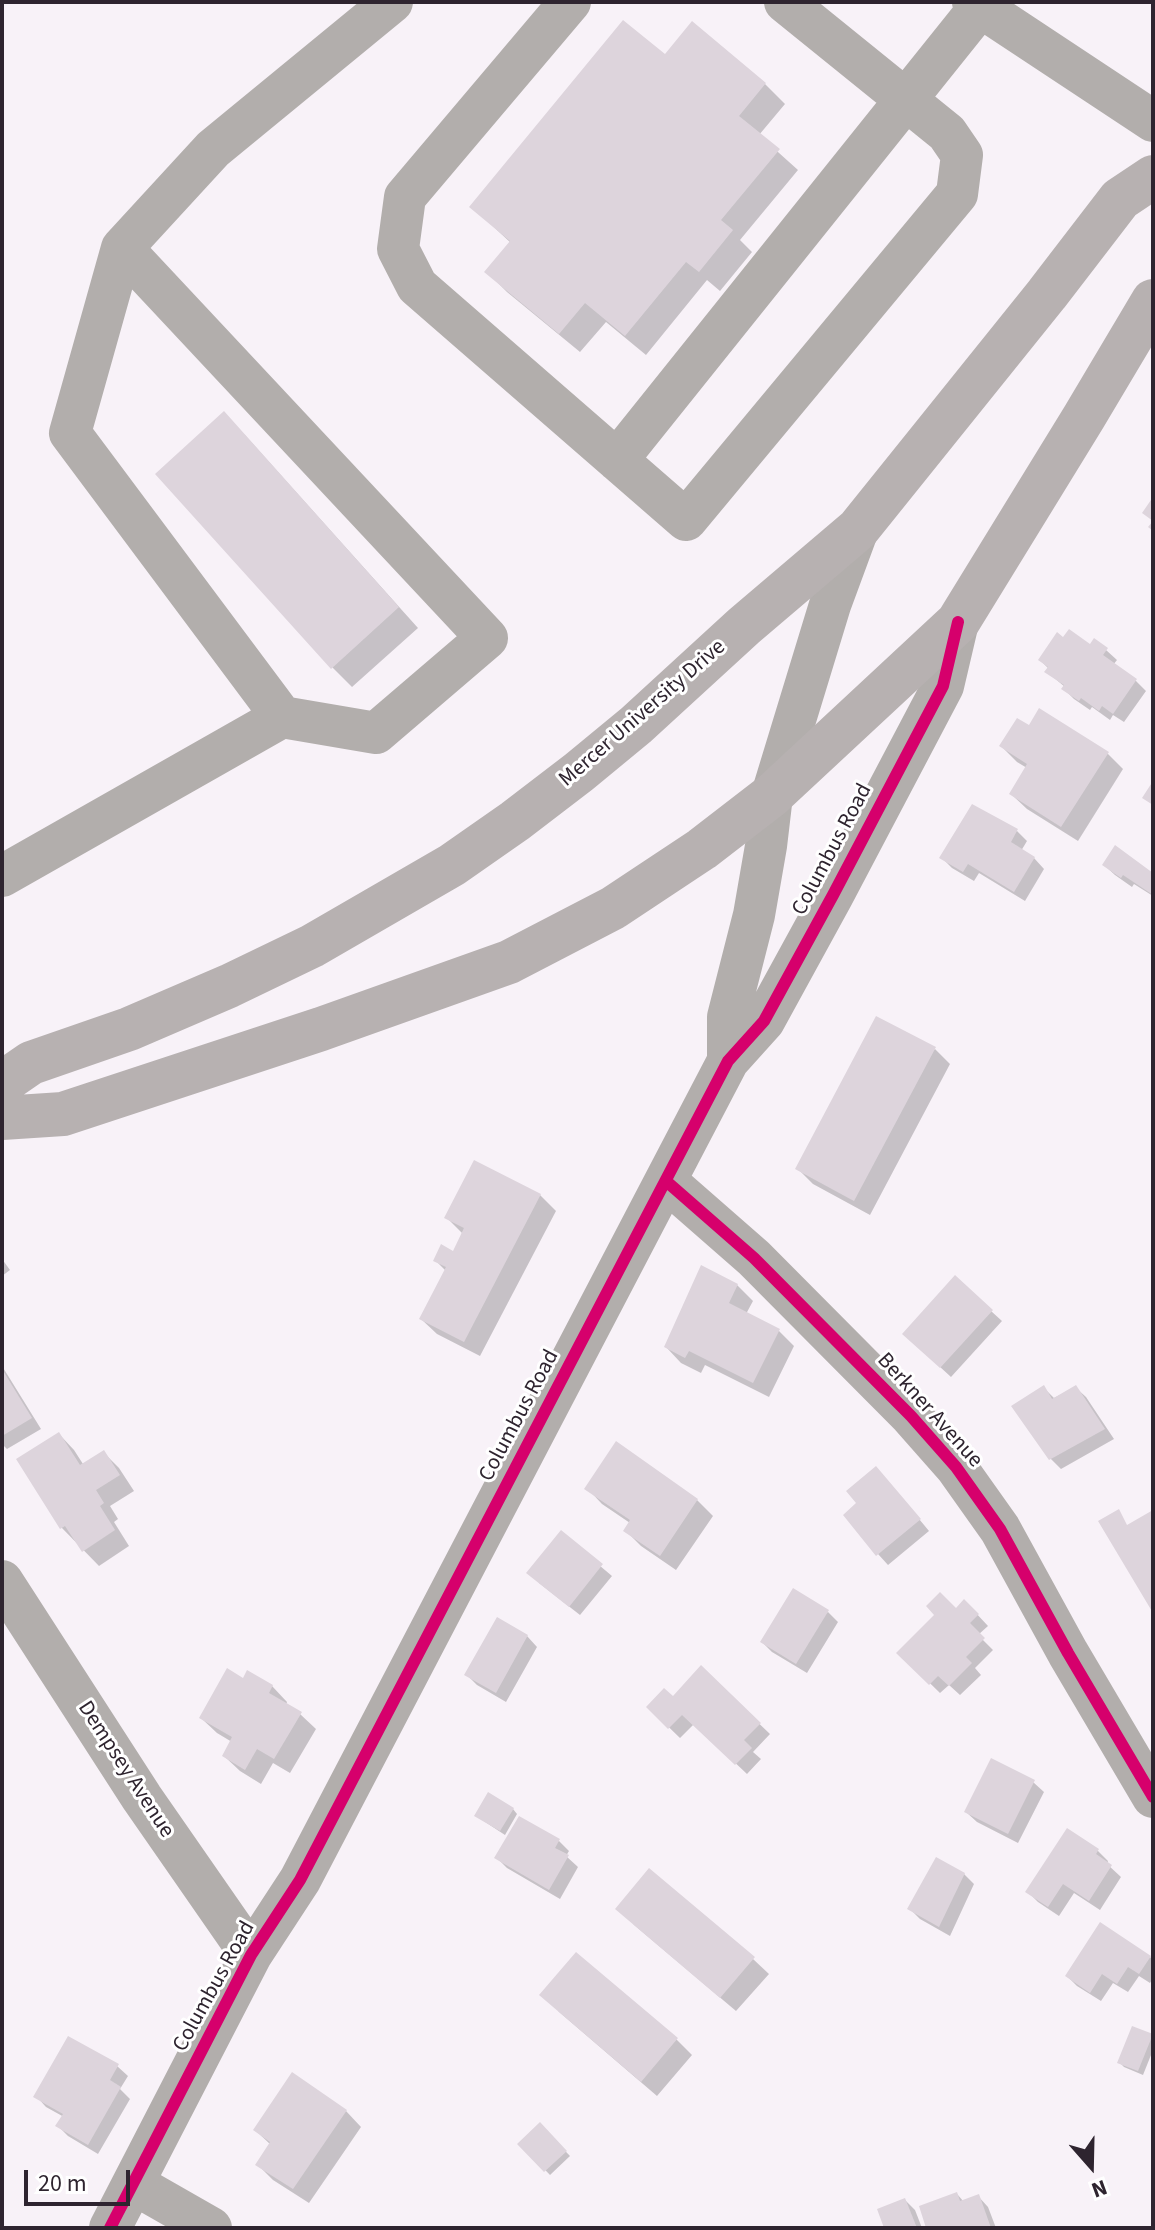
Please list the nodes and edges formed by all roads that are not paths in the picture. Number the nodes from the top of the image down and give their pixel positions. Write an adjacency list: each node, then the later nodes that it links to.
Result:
1 (392, 2): 8 (street)
2 (570, 2): 10 (street)
3 (785, 2): 5 (street)
4 (976, 4): 5 (street); 6 (street)
5 (905, 99): 10 (street); 10 (street)
6 (1153, 121)
7 (1153, 177): 11 (main road, Mercer University Drive)
8 (122, 248): 13 (street); 13 (street)
9 (1153, 301): 12 (main road)
10 (617, 460)
11 (858, 529): 14 (street, Columbus Road); 17 (main road, Mercer University Drive)
12 (958, 622): 14 (main road); 16 (street, Columbus Road)
13 (282, 717): 15 (street)
14 (772, 795): 16 (street, Columbus Road); 18 (main road)
15 (2, 876)
16 (728, 1061): 19 (street, Columbus Road)
17 (2, 1083)
18 (2, 1118)
19 (666, 1181): 21 (street, Berkner Avenue); 22 (street, Columbus Road)
20 (2, 1581): 22 (street, Dempsey Avenue)
21 (1153, 1797)
22 (251, 1955): 23 (street, Columbus Road)
23 (134, 2184): 24 (street, Columbus Road); 25 (street)
24 (110, 2228)
25 (211, 2228)

